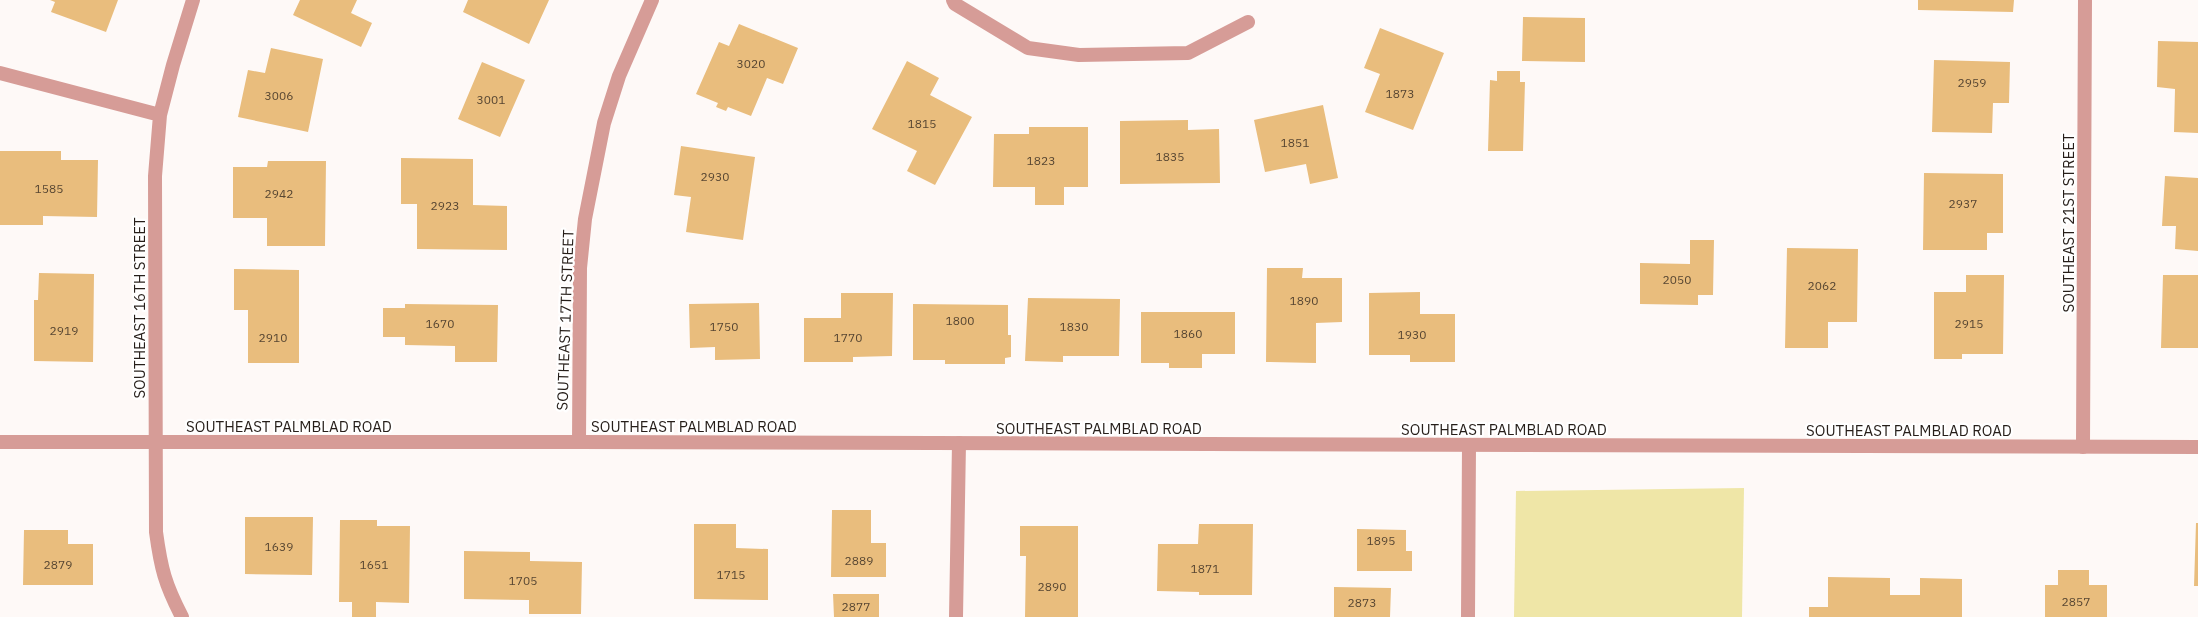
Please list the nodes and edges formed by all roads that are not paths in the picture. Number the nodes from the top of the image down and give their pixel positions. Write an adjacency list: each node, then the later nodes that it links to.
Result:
1 (193, 0): 7 (street, SOUTHEAST 16TH STREET)
2 (652, 0): 10 (street, SOUTHEAST 17TH STREET)
3 (953, 0): 5 (street)
4 (2085, 0): 13 (street, SOUTHEAST 21ST STREET)
5 (1248, 22)
6 (0, 72): 7 (street)
7 (160, 115): 9 (street, SOUTHEAST 16TH STREET)
8 (0, 442): 9 (street, SOUTHEAST PALMBLAD ROAD)
9 (156, 442): 10 (street, SOUTHEAST PALMBLAD ROAD); 15 (street, SOUTHEAST 16TH STREET)
10 (579, 442): 11 (street, SOUTHEAST PALMBLAD ROAD)
11 (959, 443): 12 (street, SOUTHEAST PALMBLAD ROAD); 16 (street)
12 (1469, 445): 13 (street, SOUTHEAST PALMBLAD ROAD); 17 (street)
13 (2083, 447): 14 (street, SOUTHEAST PALMBLAD ROAD)
14 (2198, 447)
15 (182, 617)
16 (956, 617)
17 (1468, 617)

